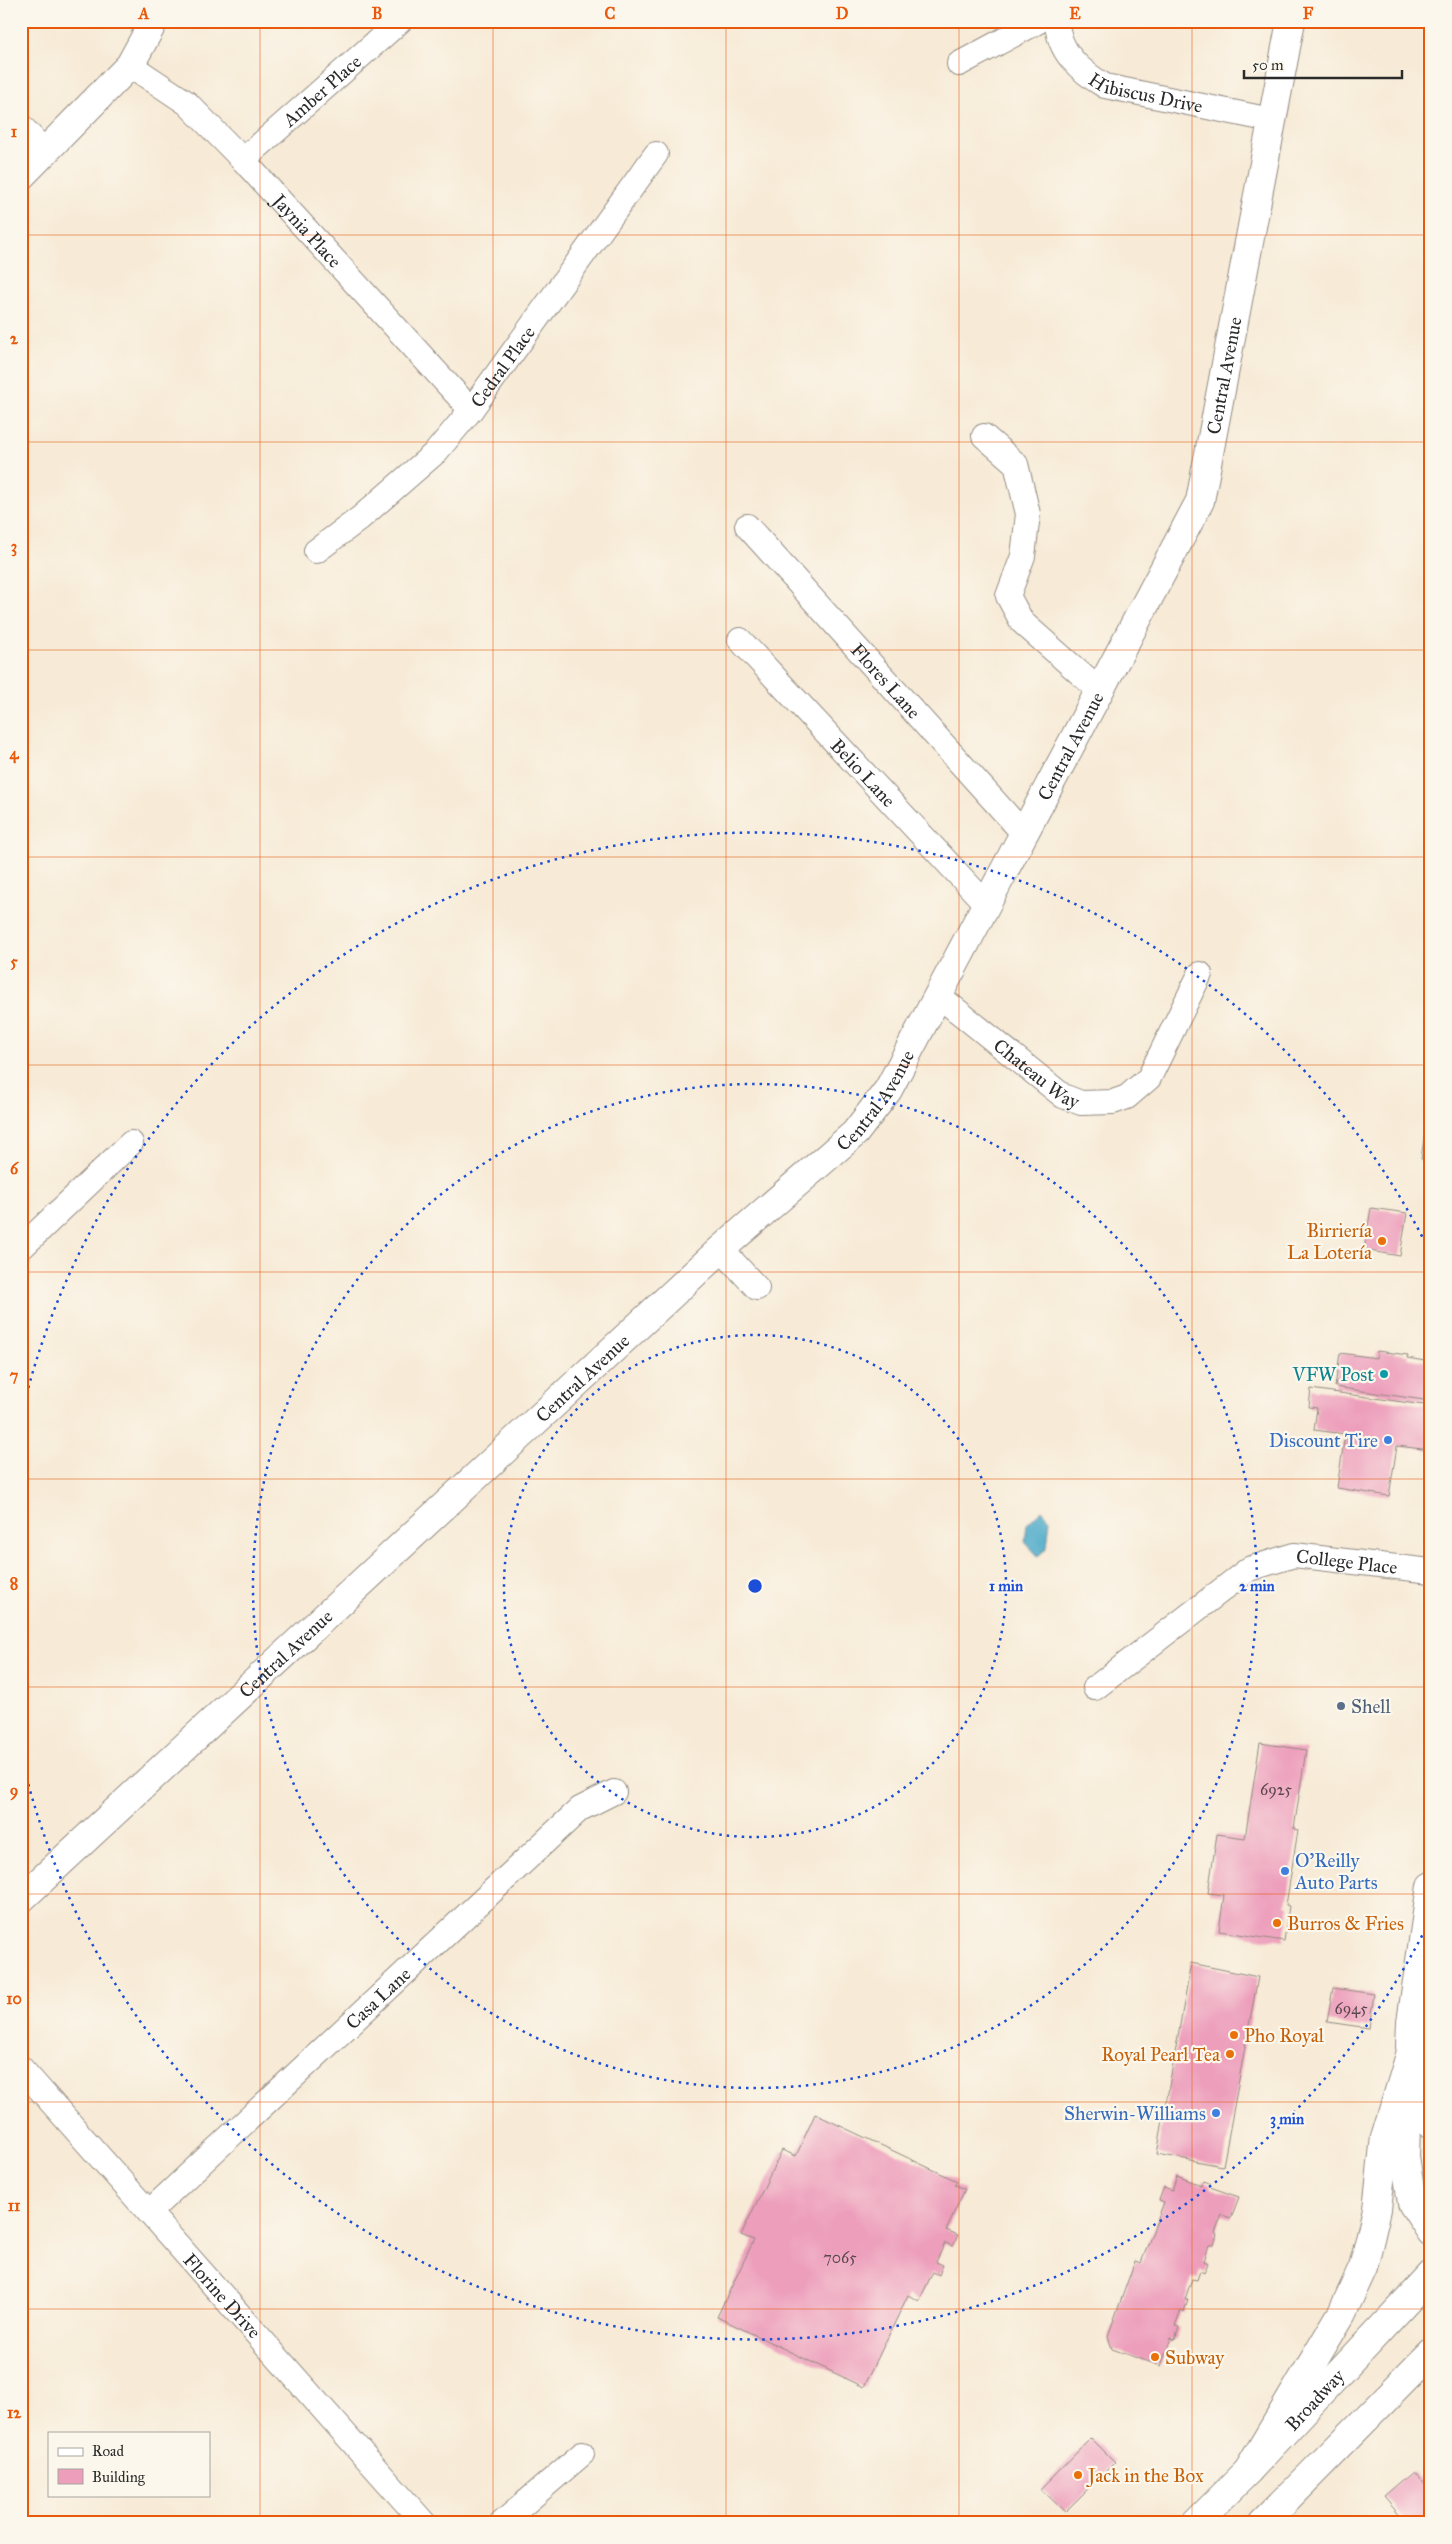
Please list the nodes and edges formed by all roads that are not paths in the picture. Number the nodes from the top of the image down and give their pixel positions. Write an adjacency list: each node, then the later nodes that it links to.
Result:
1 (154, 21): 7 (main road)
2 (400, 21): 12 (street, Amber Place)
3 (1039, 21): 6 (street)
4 (1057, 21): 8 (street, Hibiscus Drive)
5 (1291, 21): 8 (main road, Central Avenue)
6 (958, 64)
7 (130, 65): 10 (main road); 12 (street, Jaynia Place)
8 (1271, 120): 19 (main road, Central Avenue)
9 (21, 126): 10 (street)
10 (46, 153): 13 (main road)
11 (656, 154): 14 (street, Cedral Place)
12 (244, 160): 14 (street, Jaynia Place)
13 (21, 176)
14 (471, 410): 17 (street, Cedral Place)
15 (984, 436): 19 (street)
16 (747, 526): 20 (street, Flores Lane)
17 (316, 552)
18 (740, 640): 21 (street, Belio Lane)
19 (1100, 691): 20 (main road, Central Avenue)
20 (1024, 834): 21 (main road, Central Avenue)
21 (986, 904): 23 (main road, Central Avenue)
22 (1200, 974): 23 (street, Chateau Way)
23 (939, 996): 26 (main road, Central Avenue)
24 (131, 1143): 25 (street)
25 (21, 1248)
26 (721, 1249): 27 (street); 32 (main road, Central Avenue)
27 (757, 1288)
28 (1431, 1571): 29 (street, College Place)
29 (1095, 1688)
30 (614, 1792): 36 (street, Casa Lane)
31 (1431, 1886): 33 (main road)
32 (21, 1899)
33 (1420, 2059): 35 (main road); 37 (main road); 41 (main road)
34 (21, 2068): 36 (street, Florine Drive)
35 (1431, 2125)
36 (150, 2211): 42 (street, Florine Drive)
37 (1431, 2232)
38 (1431, 2275): 41 (main road, Broadway)
39 (1431, 2353): 45 (main road)
40 (582, 2454): 43 (street)
41 (1248, 2471): 44 (main road, Broadway)
42 (424, 2523)
43 (502, 2523)
44 (1196, 2523)
45 (1263, 2523)

